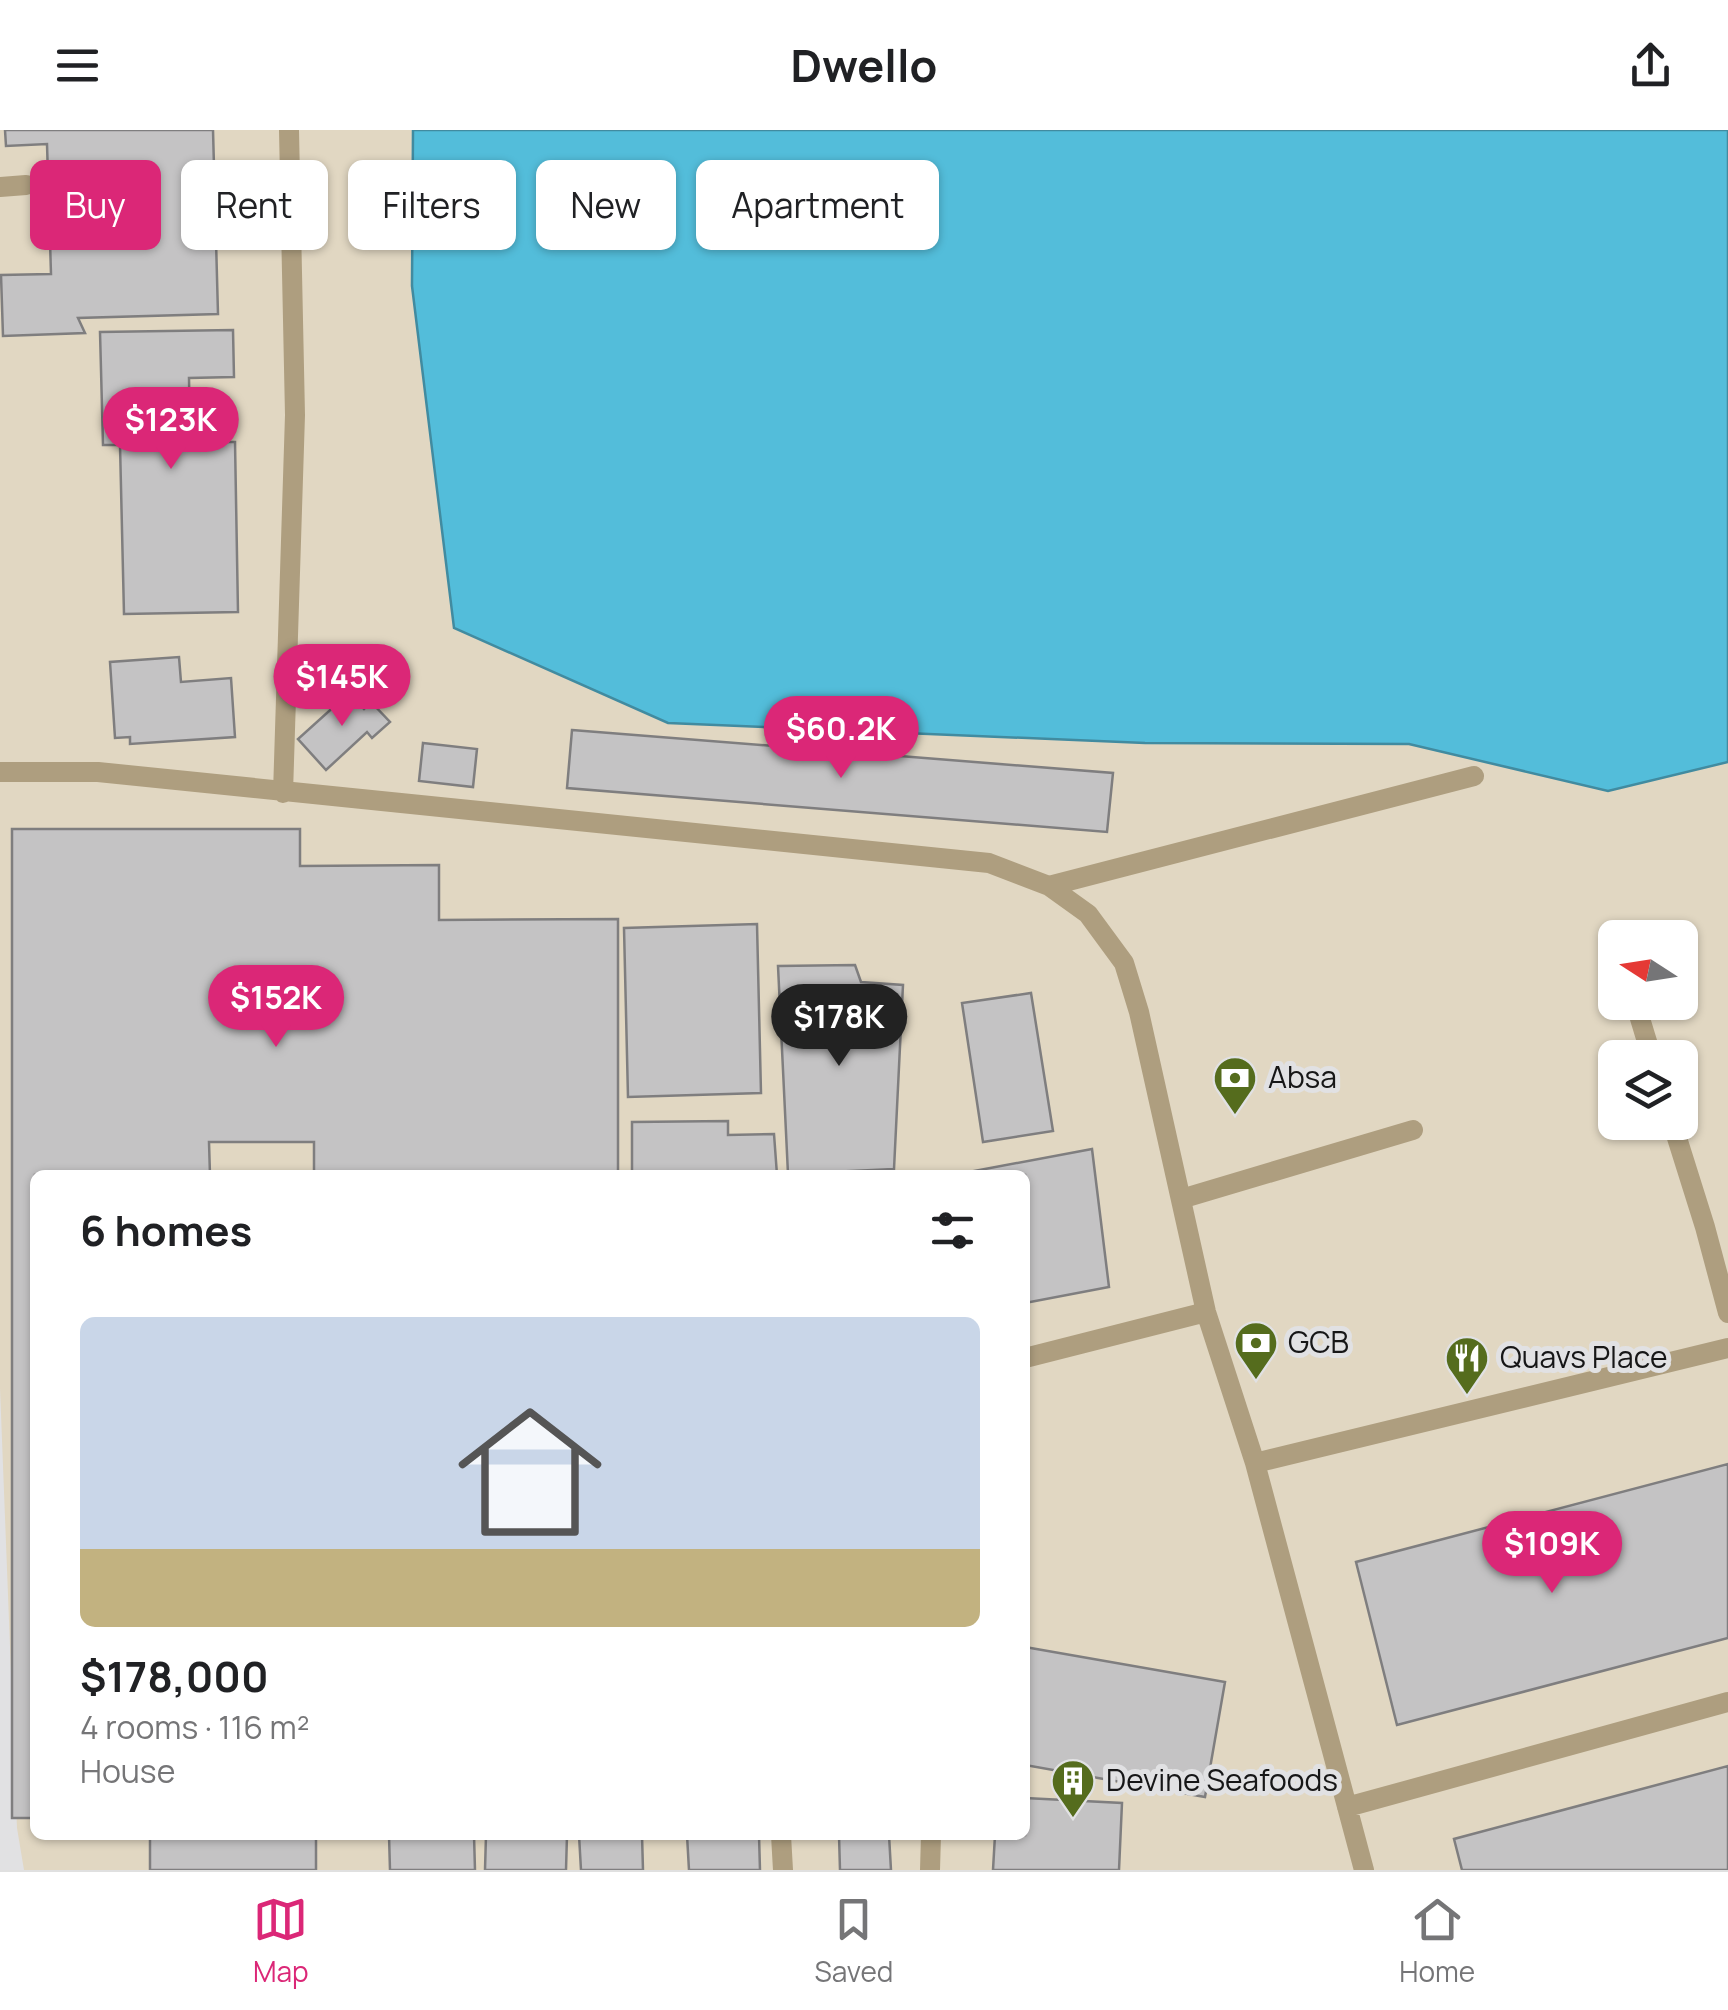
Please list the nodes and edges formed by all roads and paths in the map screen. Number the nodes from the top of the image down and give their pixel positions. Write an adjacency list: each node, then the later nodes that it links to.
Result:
1 (290, 130): 6 (lane)
2 (26, 186): 3 (lane)
3 (0, 187)
4 (0, 772): 6 (lane)
5 (1474, 776): 7 (lane)
6 (283, 793): 7 (lane)
7 (1048, 886): 10 (lane)
8 (1413, 1130): 10 (lane)
9 (1678, 1140): 12 (lane)
10 (1180, 1199): 11 (lane)
11 (1206, 1312): 14 (lane); 15 (lane)
12 (1728, 1313)
13 (1728, 1348): 15 (lane)
14 (1030, 1357)
15 (1255, 1463): 17 (lane)
16 (1728, 1702): 17 (lane)
17 (1347, 1807): 22 (lane)
18 (781, 1840): 20 (lane)
19 (931, 1840): 21 (lane)
20 (783, 1870)
21 (930, 1870)
22 (1364, 1870)

